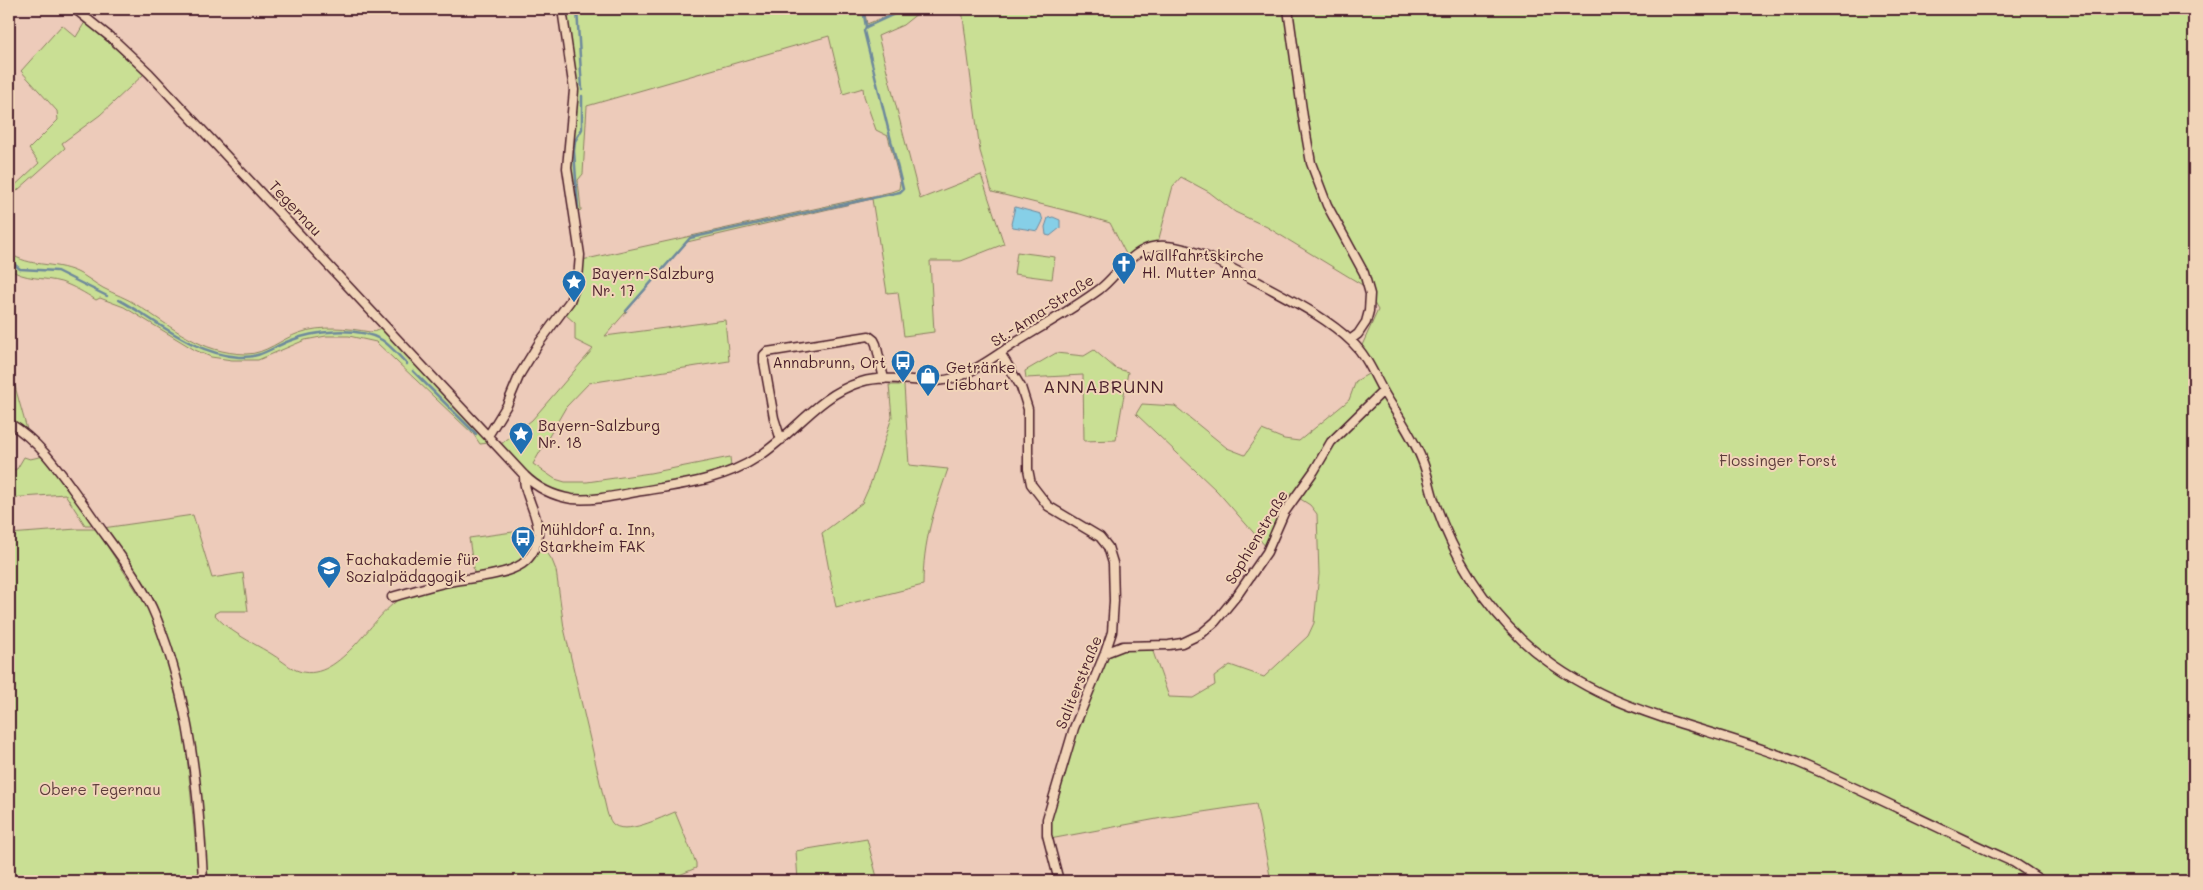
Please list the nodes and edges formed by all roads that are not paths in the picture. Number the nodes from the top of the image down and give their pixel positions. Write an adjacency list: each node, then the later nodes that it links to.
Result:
1 (75, 9): 9 (street, Tegernau)
2 (562, 9): 9 (street)
3 (1288, 9): 4 (street)
4 (1350, 340): 5 (street, St.-Anna-Straße); 7 (street, St.-Anna-Straße)
5 (1001, 354): 6 (street, St.-Anna-Straße); 14 (street, Saliterstraße)
6 (884, 379): 10 (street, St.-Anna-Straße); 10 (street)
7 (1383, 391): 15 (street, Sophienstraße); 19 (street, St.-Anna-Straße)
8 (9, 423): 17 (street)
9 (488, 436): 11 (street, Tegernau)
10 (780, 440): 12 (street, St.-Anna-Straße)
11 (524, 475): 12 (street, Tegernau); 13 (street)
12 (716, 476)
13 (392, 597)
14 (1112, 632): 15 (street); 16 (street, Saliterstraße)
15 (1123, 646): 16 (street, Sophienstraße)
16 (1105, 654): 18 (street, Saliterstraße)
17 (203, 881)
18 (1059, 881)
19 (2042, 881)

